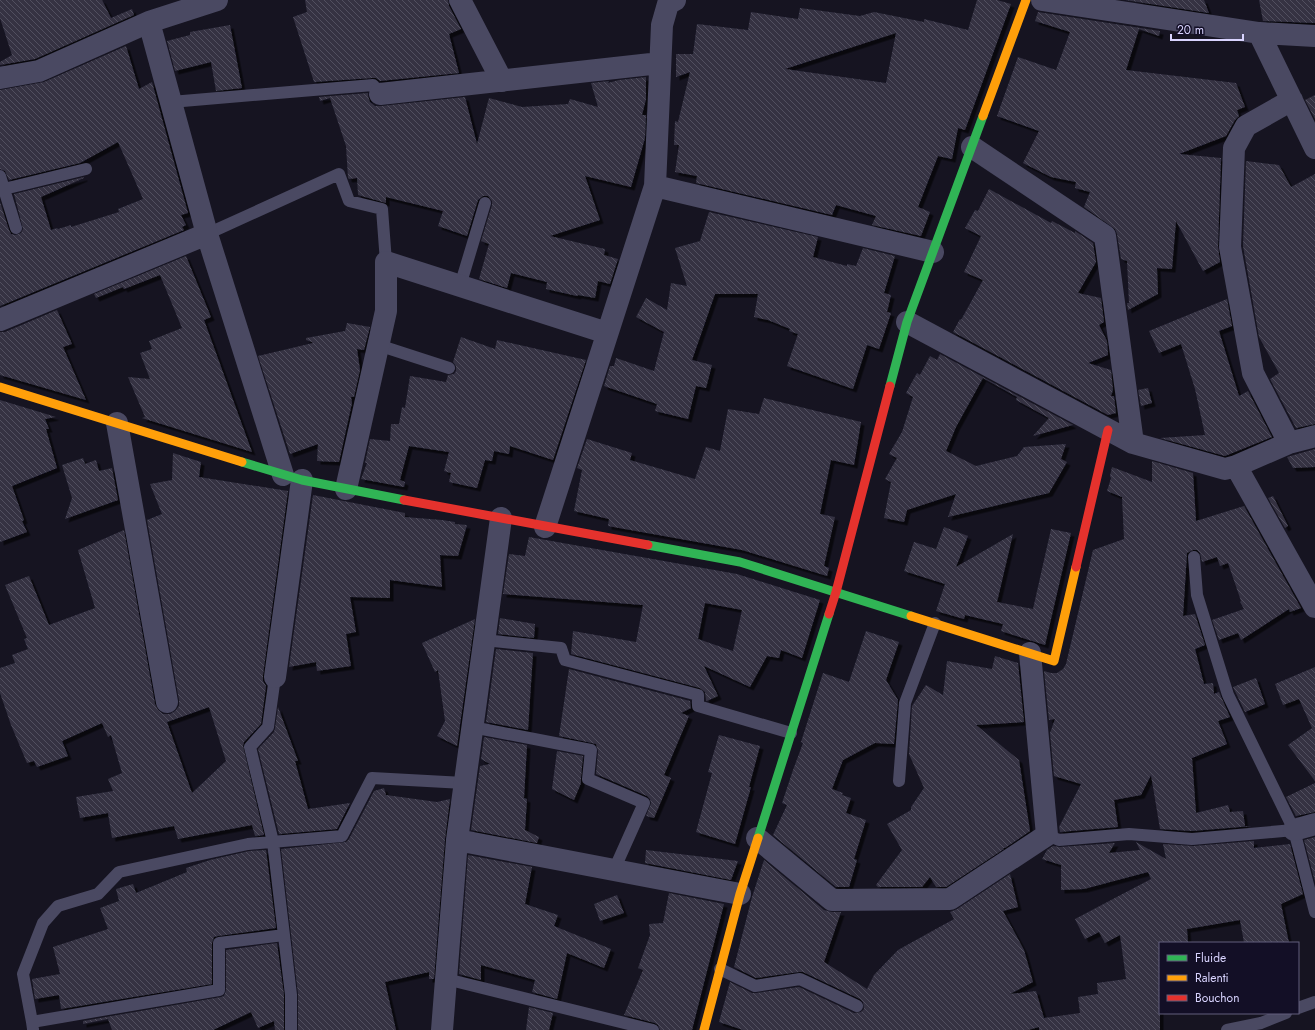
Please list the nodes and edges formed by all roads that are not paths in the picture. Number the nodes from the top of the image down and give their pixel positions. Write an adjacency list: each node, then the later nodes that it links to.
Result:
1 (217, 0): 6 (street)
2 (1026, 0): 15 (street)
3 (1042, 0): 7 (street)
4 (464, 1): 11 (street)
5 (669, 1): 9 (street)
6 (149, 22): 10 (street); 14 (street)
7 (1258, 33): 8 (street); 13 (street)
8 (1315, 36)
9 (660, 63): 11 (street); 19 (street)
10 (0, 78)
11 (502, 80): 12 (street)
12 (380, 94): 14 (lane)
13 (1292, 100): 16 (street); 37 (street)
14 (171, 102): 23 (street)
15 (972, 147): 24 (street); 36 (street)
16 (1315, 148)
17 (86, 169): 20 (lane)
18 (0, 176): 20 (lane)
19 (655, 186): 24 (street); 29 (street)
20 (4, 189): 22 (lane)
21 (485, 202): 26 (lane)
22 (16, 228)
23 (207, 234): 25 (lane); 27 (street); 39 (street)
24 (933, 252): 28 (street)
25 (386, 262): 26 (street); 30 (street)
26 (460, 286): 29 (street)
27 (0, 320)
28 (907, 322): 34 (street); 44 (street)
29 (607, 333): 42 (street)
30 (378, 345): 31 (lane); 40 (street)
31 (448, 368)
32 (0, 387): 33 (street)
33 (117, 423): 39 (street); 50 (street)
34 (1108, 430): 36 (street); 48 (street)
35 (1315, 436): 37 (street)
36 (1133, 443): 38 (street)
37 (1289, 443): 38 (street)
38 (1236, 466): 45 (street)
39 (293, 478): 40 (street); 49 (street)
40 (346, 489): 41 (street)
41 (501, 518): 42 (street); 47 (street)
42 (545, 527): 44 (street)
43 (1194, 557): 55 (lane)
44 (836, 592): 46 (street); 52 (street)
45 (1315, 607)
46 (934, 623): 48 (street); 53 (lane)
47 (484, 640): 51 (street); 52 (lane)
48 (1030, 653): 56 (street)
49 (275, 677): 59 (lane)
50 (168, 702)
51 (472, 727): 54 (street); 60 (lane)
52 (791, 733): 57 (street)
53 (899, 781)
54 (464, 784): 58 (street); 59 (lane)
55 (1305, 827): 56 (lane); 62 (lane)
56 (1046, 835): 57 (street)
57 (757, 838): 61 (street)
58 (457, 840): 60 (street); 65 (street)
59 (273, 842): 63 (lane); 70 (lane)
60 (614, 870): 61 (street)
61 (740, 894): 64 (street)
62 (1315, 912)
63 (284, 935): 70 (lane); 71 (lane)
64 (720, 969): 67 (lane); 74 (street)
65 (446, 979): 72 (street); 73 (lane)
66 (1315, 1002): 68 (lane)
67 (857, 1006)
68 (1299, 1008)
69 (1284, 1014): 75 (lane)
70 (32, 1026)
71 (291, 1030)
72 (442, 1030)
73 (653, 1030)
74 (704, 1030)
75 (1227, 1030)

